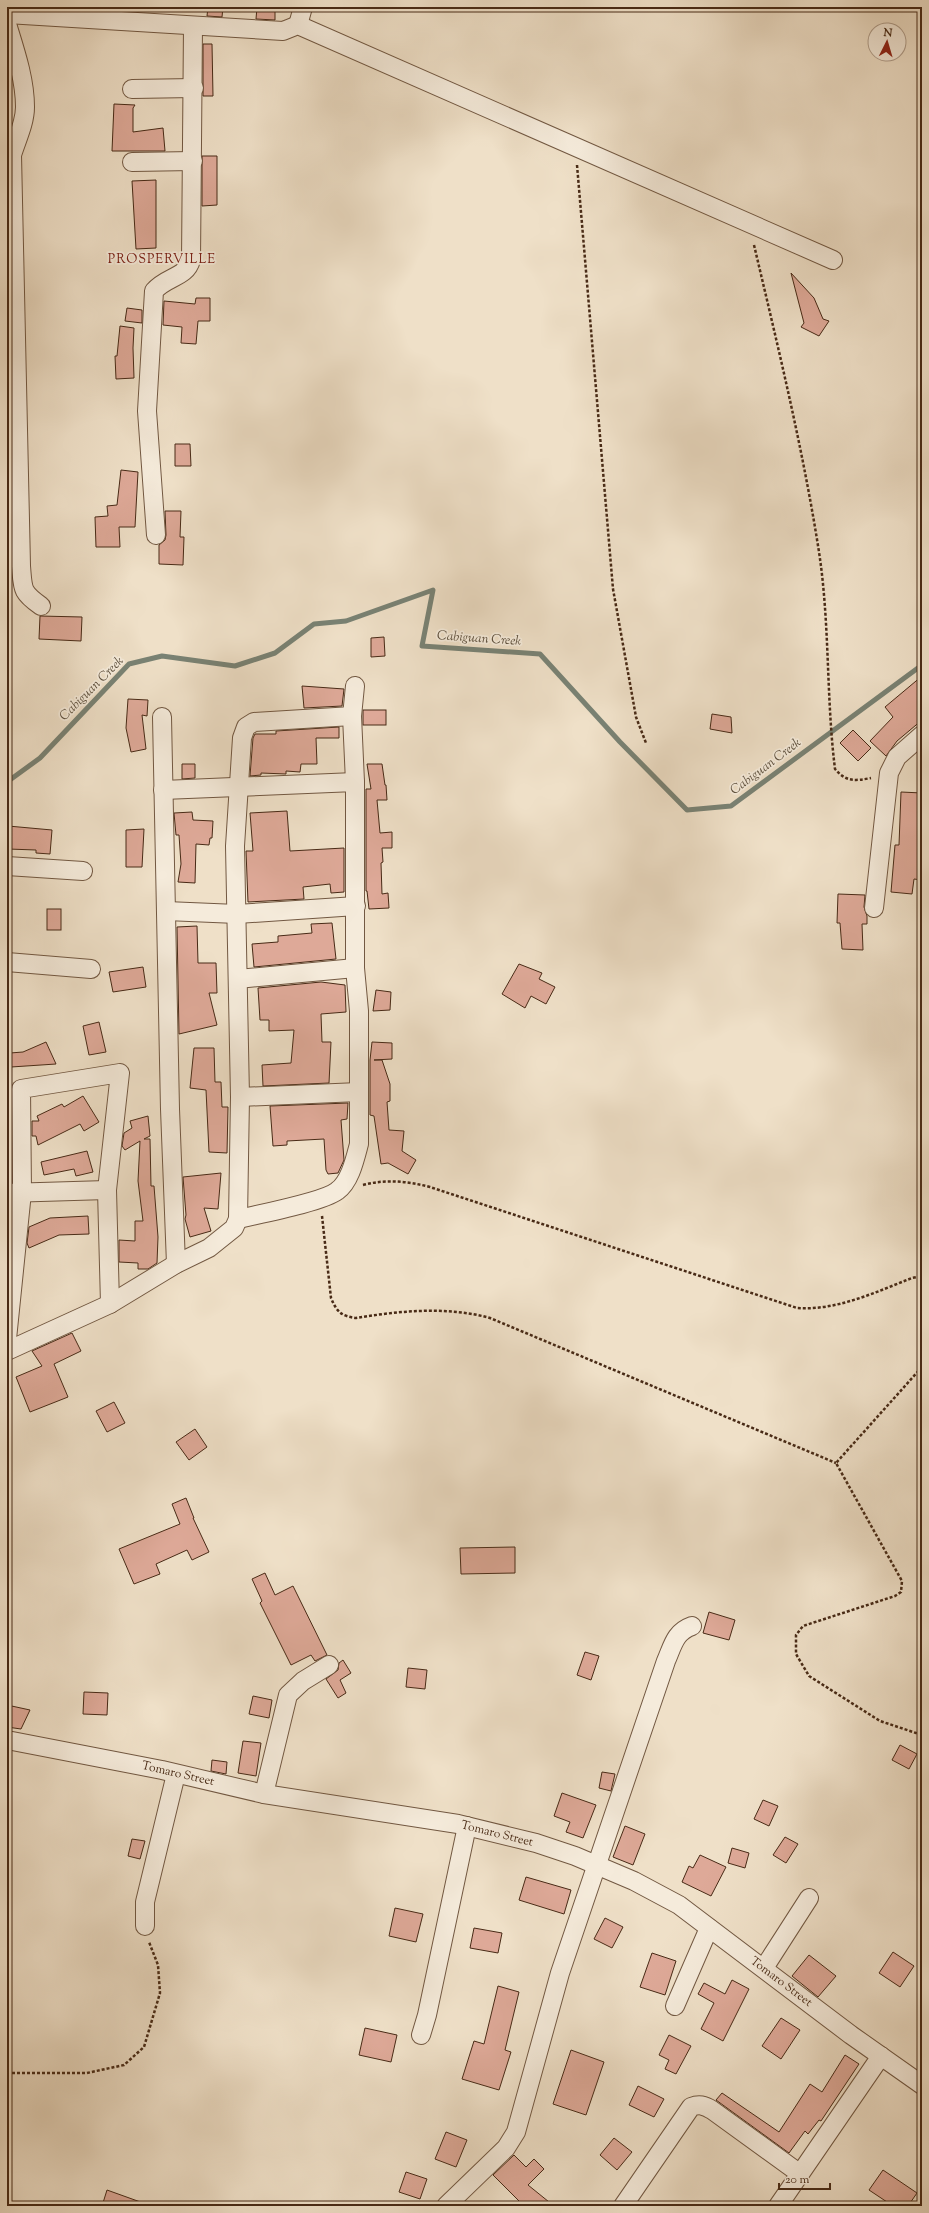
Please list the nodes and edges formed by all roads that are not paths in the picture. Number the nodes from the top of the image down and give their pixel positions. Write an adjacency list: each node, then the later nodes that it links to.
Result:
1 (303, 7): 4 (street)
2 (7, 14): 5 (street)
3 (7, 24): 12 (street)
4 (298, 25): 5 (street); 10 (street)
5 (193, 26): 6 (street)
6 (194, 88): 7 (street); 8 (street)
7 (132, 89)
8 (193, 161): 9 (street); 11 (street)
9 (132, 162)
10 (833, 260)
11 (156, 535)
12 (40, 606)
13 (355, 686): 14 (street)
14 (352, 716): 17 (street); 18 (street)
15 (162, 717): 19 (street)
16 (922, 735): 23 (street)
17 (355, 782): 18 (street); 22 (street)
18 (240, 788): 19 (street); 25 (street)
19 (163, 790): 24 (street)
20 (7, 866): 21 (street)
21 (84, 871)
22 (356, 906): 25 (street); 27 (street)
23 (874, 908)
24 (166, 911): 25 (street); 35 (street)
25 (237, 914): 29 (street)
26 (7, 962): 28 (street)
27 (355, 968): 29 (street); 30 (street)
28 (91, 969)
29 (238, 979): 31 (street)
30 (359, 1092): 31 (street); 34 (street)
31 (240, 1097): 34 (street)
32 (107, 1190): 33 (street); 33 (street); 36 (street)
33 (14, 1193): 37 (street)
34 (238, 1219): 35 (street)
35 (176, 1264): 36 (street)
36 (110, 1304): 38 (street)
37 (7, 1339)
38 (7, 1351)
39 (692, 1626): 45 (street)
40 (329, 1665): 43 (street)
41 (7, 1740): 42 (street, Tomaro Street)
42 (176, 1774): 43 (street, Tomaro Street); 47 (street)
43 (264, 1794): 44 (street, Tomaro Street)
44 (467, 1826): 45 (street, Tomaro Street); 51 (street)
45 (596, 1866): 48 (street, Tomaro Street); 55 (street)
46 (809, 1898): 49 (street)
47 (145, 1926)
48 (709, 1928): 49 (street, Tomaro Street); 50 (street)
49 (764, 1968): 52 (street, Tomaro Street)
50 (674, 2006)
51 (420, 2035)
52 (881, 2056): 53 (street, Tomaro Street); 54 (street)
53 (922, 2085)
54 (799, 2174): 56 (street); 57 (street)
55 (446, 2206)
56 (623, 2206)
57 (778, 2206)

